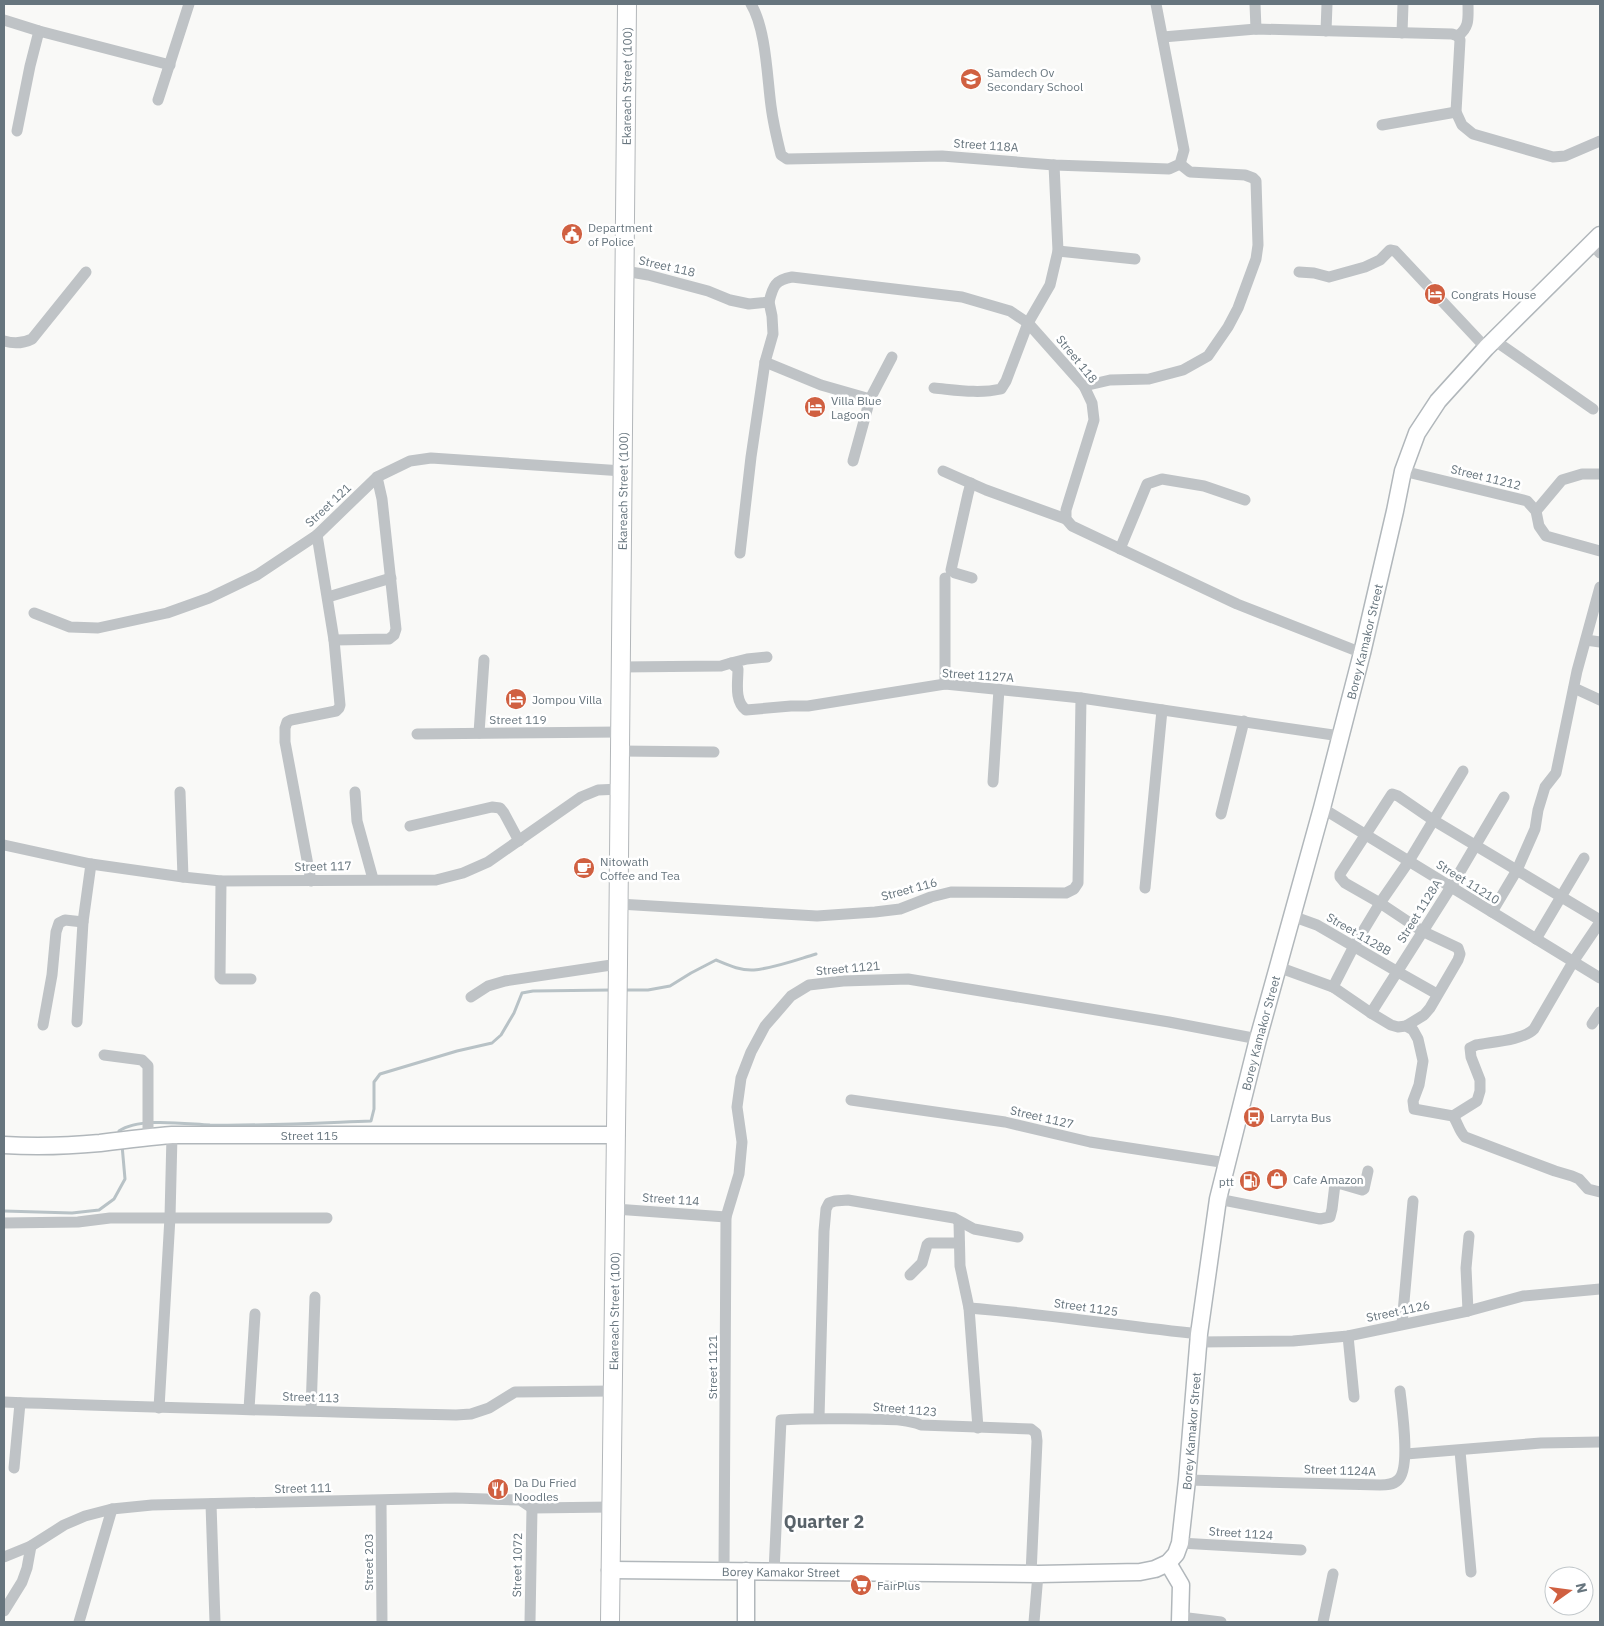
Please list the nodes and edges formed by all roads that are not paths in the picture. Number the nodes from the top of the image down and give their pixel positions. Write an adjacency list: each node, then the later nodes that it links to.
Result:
1 (188, 4): 16 (street)
2 (627, 4): 27 (main road, Ekareach Street (100))
3 (751, 4): 23 (street, Street 118A)
4 (1156, 4): 15 (street)
5 (1255, 4): 10 (street)
6 (1327, 4): 12 (street)
7 (1403, 4): 13 (street)
8 (1468, 4): 14 (street)
9 (4, 20): 11 (street)
10 (1256, 29): 12 (street); 15 (street)
11 (39, 31): 16 (street); 20 (street)
12 (1326, 31): 13 (street)
13 (1402, 33): 14 (street)
14 (1458, 36): 18 (street)
15 (1163, 37): 22 (street)
16 (170, 65): 17 (street)
17 (158, 100)
18 (1456, 112): 19 (street); 21 (street)
19 (1382, 125)
20 (17, 131)
21 (1600, 141)
22 (1180, 164): 23 (street, Street 118A); 36 (street)
23 (1054, 165): 25 (street)
24 (1597, 244): 33 (main road, Borey Kamakor Street)
25 (1058, 251): 26 (street); 31 (street)
26 (1135, 259)
27 (625, 271): 30 (street, Street 118); 41 (main road, Ekareach Street (100))
28 (86, 272): 32 (street)
29 (1299, 272): 33 (street)
30 (769, 302): 31 (street, Street 118); 35 (street)
31 (1028, 322): 36 (street, Street 118); 37 (street)
32 (4, 341)
33 (1490, 344): 39 (street); 43 (main road, Borey Kamakor Street)
34 (892, 357): 38 (street)
35 (766, 362): 38 (street); 53 (street)
36 (1084, 386): 49 (street, Street 118)
37 (934, 388)
38 (870, 399): 40 (street)
39 (1593, 409)
40 (853, 461)
41 (623, 471): 45 (street, Street 121); 67 (main road, Ekareach Street (100))
42 (943, 471): 46 (street)
43 (1403, 471): 48 (street, Street 11212); 63 (main road, Borey Kamakor Street)
44 (1600, 474): 48 (street)
45 (378, 476): 50 (street, Street 121); 54 (street)
46 (971, 483): 49 (street); 56 (street)
47 (1245, 500): 51 (street)
48 (1536, 511): 52 (street)
49 (1066, 519): 51 (street)
50 (317, 535): 58 (street); 59 (street, Street 121)
51 (1120, 549): 63 (street)
52 (1600, 551)
53 (740, 553)
54 (391, 578): 58 (street); 60 (street)
55 (945, 578): 68 (street)
56 (972, 578)
57 (1600, 587): 61 (street)
58 (328, 597): 60 (street)
59 (34, 613)
60 (334, 640): 101 (street)
61 (1586, 640): 62 (street); 69 (street)
62 (1600, 642)
63 (1362, 653): 78 (main road, Borey Kamakor Street)
64 (767, 657): 66 (street)
65 (484, 660): 76 (street)
66 (731, 663): 67 (street); 68 (street, Street 1127A)
67 (621, 667): 75 (main road, Ekareach Street (100))
68 (945, 684): 70 (street, Street 1127A)
69 (1574, 688): 72 (street); 98 (street)
70 (999, 689): 71 (street, Street 1127A); 82 (street)
71 (1082, 698): 73 (street, Street 1127A); 107 (street, Street 116)
72 (1600, 700)
73 (1162, 710): 74 (street, Street 1127A); 104 (street)
74 (1244, 721): 78 (street, Street 1127A); 88 (street)
75 (620, 732): 76 (street, Street 119); 79 (main road, Ekareach Street (100))
76 (479, 733): 77 (street, Street 119)
77 (417, 734)
78 (1340, 736): 87 (main road, Borey Kamakor Street)
79 (620, 751): 80 (street); 83 (main road, Ekareach Street (100))
80 (714, 752)
81 (1463, 771): 89 (street)
82 (993, 782)
83 (620, 789): 92 (street, Street 117); 107 (main road, Ekareach Street (100))
84 (180, 792): 99 (street)
85 (355, 792): 100 (street)
86 (1504, 797): 94 (street, Street 1128A)
87 (1322, 808): 91 (street, Street 11210); 109 (main road, Borey Kamakor Street)
88 (1221, 814)
89 (1433, 820): 91 (street); 94 (street); 96 (street)
90 (410, 826): 92 (street)
91 (1367, 834): 96 (street, Street 11210); 106 (street)
92 (519, 841): 100 (street, Street 117)
93 (4, 845): 97 (street, Street 117)
94 (1476, 845): 98 (street); 103 (street, Street 1128A)
95 (1584, 858): 105 (street)
96 (1409, 861): 103 (street, Street 11210); 106 (street)
97 (91, 864): 99 (street, Street 117); 111 (street)
98 (1516, 870): 105 (street); 108 (street)
99 (183, 877): 102 (street, Street 117)
100 (373, 879): 101 (street, Street 117)
101 (311, 880): 102 (street, Street 117)
102 (221, 881): 120 (street)
103 (1451, 887): 108 (street, Street 11210); 112 (street, Street 1128A)
104 (1146, 888)
105 (1561, 896): 110 (street); 113 (street)
106 (1380, 903): 112 (street); 114 (street)
107 (619, 904): 117 (main road, Ekareach Street (100))
108 (1492, 912): 113 (street, Street 11210)
109 (1292, 916): 114 (street, Street 1128B); 116 (main road, Borey Kamakor Street)
110 (1600, 921): 115 (street)
111 (83, 922): 126 (street); 128 (street)
112 (1422, 930): 118 (street, Street 1128A); 122 (street)
113 (1536, 939): 115 (street, Street 11210)
114 (1354, 946): 118 (street, Street 1128B); 121 (street)
115 (1573, 962): 119 (street, Street 11210); 133 (street)
116 (1278, 966): 121 (street); 130 (main road, Borey Kamakor Street)
117 (618, 971): 123 (street); 135 (main road, Ekareach Street (100))
118 (1398, 972): 122 (street, Street 1128B); 125 (street, Street 1128A)
119 (1600, 978)
120 (251, 979)
121 (1333, 987): 125 (street)
122 (1437, 994): 129 (street)
123 (471, 997)
124 (1600, 1012): 127 (street)
125 (1371, 1013): 129 (street)
126 (77, 1022)
127 (1592, 1024)
128 (43, 1025)
129 (1406, 1026): 133 (street)
130 (1258, 1039): 138 (main road, Borey Kamakor Street); 145 (street, Street 1121)
131 (104, 1056): 136 (street)
132 (851, 1100): 138 (street, Street 1127)
133 (1453, 1116): 140 (street)
134 (172, 1134): 135 (main road, Street 115); 136 (main road, Street 115); 144 (street)
135 (616, 1135): 143 (main road, Ekareach Street (100))
136 (141, 1137): 137 (main road, Street 115)
137 (4, 1145)
138 (1227, 1163): 141 (main road, Borey Kamakor Street)
139 (1368, 1171): 141 (street)
140 (1600, 1192)
141 (1218, 1199): 160 (main road, Borey Kamakor Street)
142 (1413, 1201): 158 (street)
143 (615, 1209): 145 (street, Street 114); 161 (main road, Ekareach Street (100))
144 (170, 1217): 146 (street); 148 (street); 166 (street)
145 (726, 1217): 187 (street, Street 1121)
146 (327, 1218)
147 (959, 1222): 150 (street); 151 (street); 169 (street)
148 (4, 1223)
149 (1469, 1236): 156 (street)
150 (1018, 1237)
151 (959, 1243): 152 (street); 155 (street)
152 (910, 1275)
153 (1600, 1289): 156 (street, Street 1126)
154 (315, 1296): 168 (street)
155 (969, 1308): 160 (street, Street 1125); 170 (street)
156 (1468, 1310): 158 (street, Street 1126)
157 (255, 1314): 167 (street)
158 (1402, 1324): 159 (street, Street 1126)
159 (1348, 1336): 160 (street, Street 1126); 163 (street)
160 (1199, 1338): 175 (main road, Borey Kamakor Street)
161 (612, 1391): 168 (street, Street 113); 178 (main road, Ekareach Street (100))
162 (1400, 1391): 173 (street, Street 1124A)
163 (1354, 1397)
164 (4, 1402): 165 (street, Street 113)
165 (20, 1403): 166 (street, Street 113); 174 (street)
166 (160, 1408): 167 (street, Street 113)
167 (248, 1409): 168 (street, Street 113)
168 (311, 1410)
169 (820, 1418): 170 (street, Street 1123); 189 (street, Street 1123)
170 (978, 1428): 191 (street, Street 1123)
171 (1600, 1442): 172 (street)
172 (1460, 1451): 173 (street); 190 (street)
173 (1406, 1454): 175 (street, Street 1124A)
174 (14, 1468)
175 (1187, 1480): 181 (main road, Borey Kamakor Street)
176 (381, 1501): 177 (street, Street 111); 179 (street, Street 111); 197 (street, Street 203)
177 (211, 1504): 180 (street, Street 111); 196 (street)
178 (611, 1507): 179 (street, Street 111); 186 (main road, Ekareach Street (100))
179 (532, 1508): 198 (street, Street 1072)
180 (112, 1509): 182 (street, Street 111); 195 (street)
181 (1180, 1543): 183 (street, Street 1124); 185 (main road, Borey Kamakor Street)
182 (30, 1546): 184 (street, Street 111); 193 (street)
183 (1301, 1550)
184 (4, 1557)
185 (1168, 1563): 191 (main road, Borey Kamakor Street); 194 (main road)
186 (610, 1570): 187 (main road, Borey Kamakor Street); 199 (main road, Ekareach Street (100))
187 (724, 1571): 188 (main road, Borey Kamakor Street)
188 (746, 1571): 189 (main road, Borey Kamakor Street); 200 (main road)
189 (774, 1572): 191 (main road, Borey Kamakor Street)
190 (1471, 1572)
191 (1035, 1574): 201 (street, Street 1123)
192 (1333, 1574): 203 (street)
193 (4, 1611)
194 (1180, 1619): 202 (street)
195 (79, 1622)
196 (215, 1622)
197 (382, 1622)
198 (530, 1622)
199 (610, 1622)
200 (746, 1622)
201 (1034, 1622)
202 (1221, 1622)
203 (1323, 1622)

